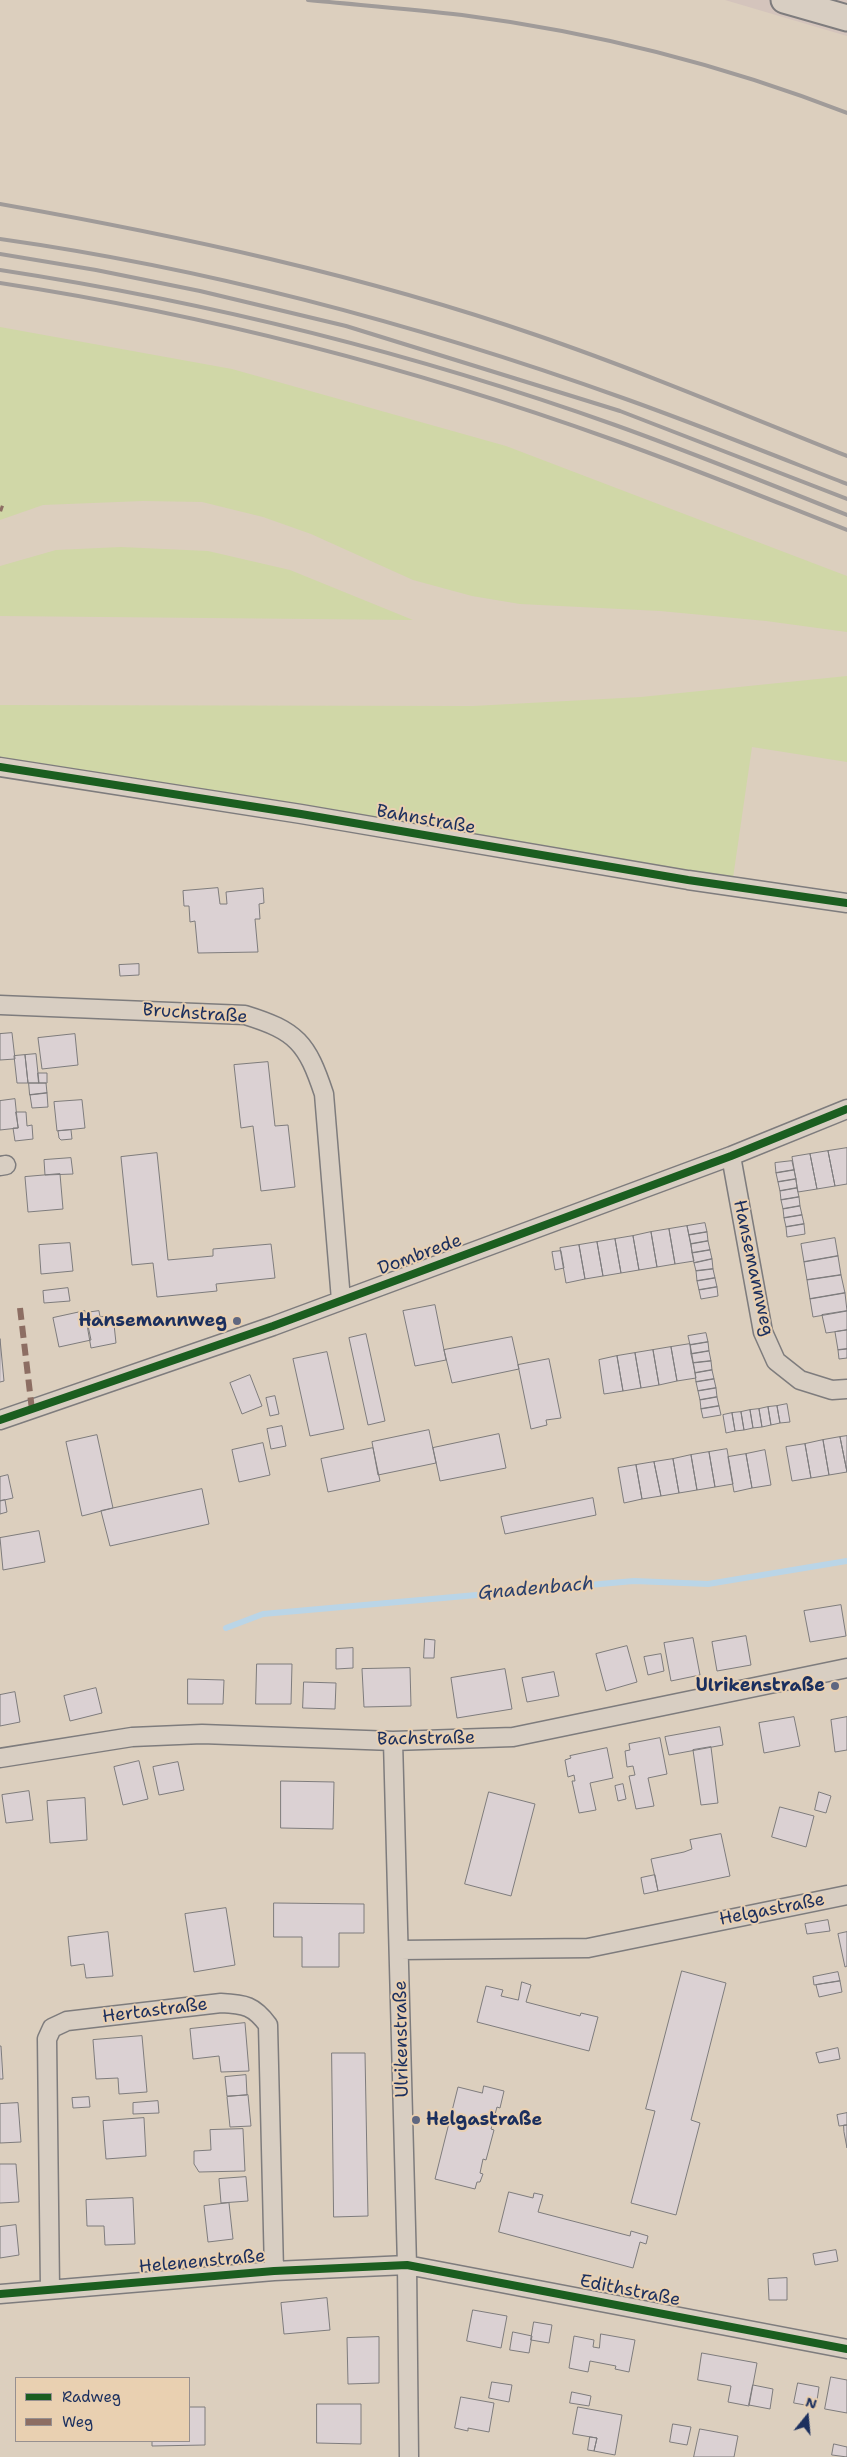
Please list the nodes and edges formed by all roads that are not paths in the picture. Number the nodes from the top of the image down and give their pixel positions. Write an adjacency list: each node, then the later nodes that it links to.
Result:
1 (784, 0): 2 (street)
2 (847, 18)
3 (0, 767): 4 (street, Bahnstraße)
4 (847, 904)
5 (0, 1005): 8 (street, Bruchstraße)
6 (847, 1109): 7 (street, Dombrede)
7 (731, 1156): 8 (street, Dombrede); 9 (street, Hansemannweg)
8 (341, 1300): 10 (street, Dombrede)
9 (847, 1389)
10 (0, 1420)
11 (847, 1668): 12 (street, Bachstraße)
12 (393, 1741): 13 (street, Bachstraße); 15 (street, Ulrikenstraße)
13 (0, 1758)
14 (847, 1896): 15 (street, Helgastraße)
15 (400, 1950): 16 (street, Ulrikenstraße)
16 (407, 2265): 17 (street, Helenenstraße); 20 (street, Edithstraße); 21 (street, Ulrikenstraße)
17 (274, 2271): 18 (street, Helenenstraße); 18 (street, Hertastraße)
18 (50, 2289): 19 (street, Helenenstraße)
19 (0, 2294)
20 (847, 2349)
21 (409, 2457)

